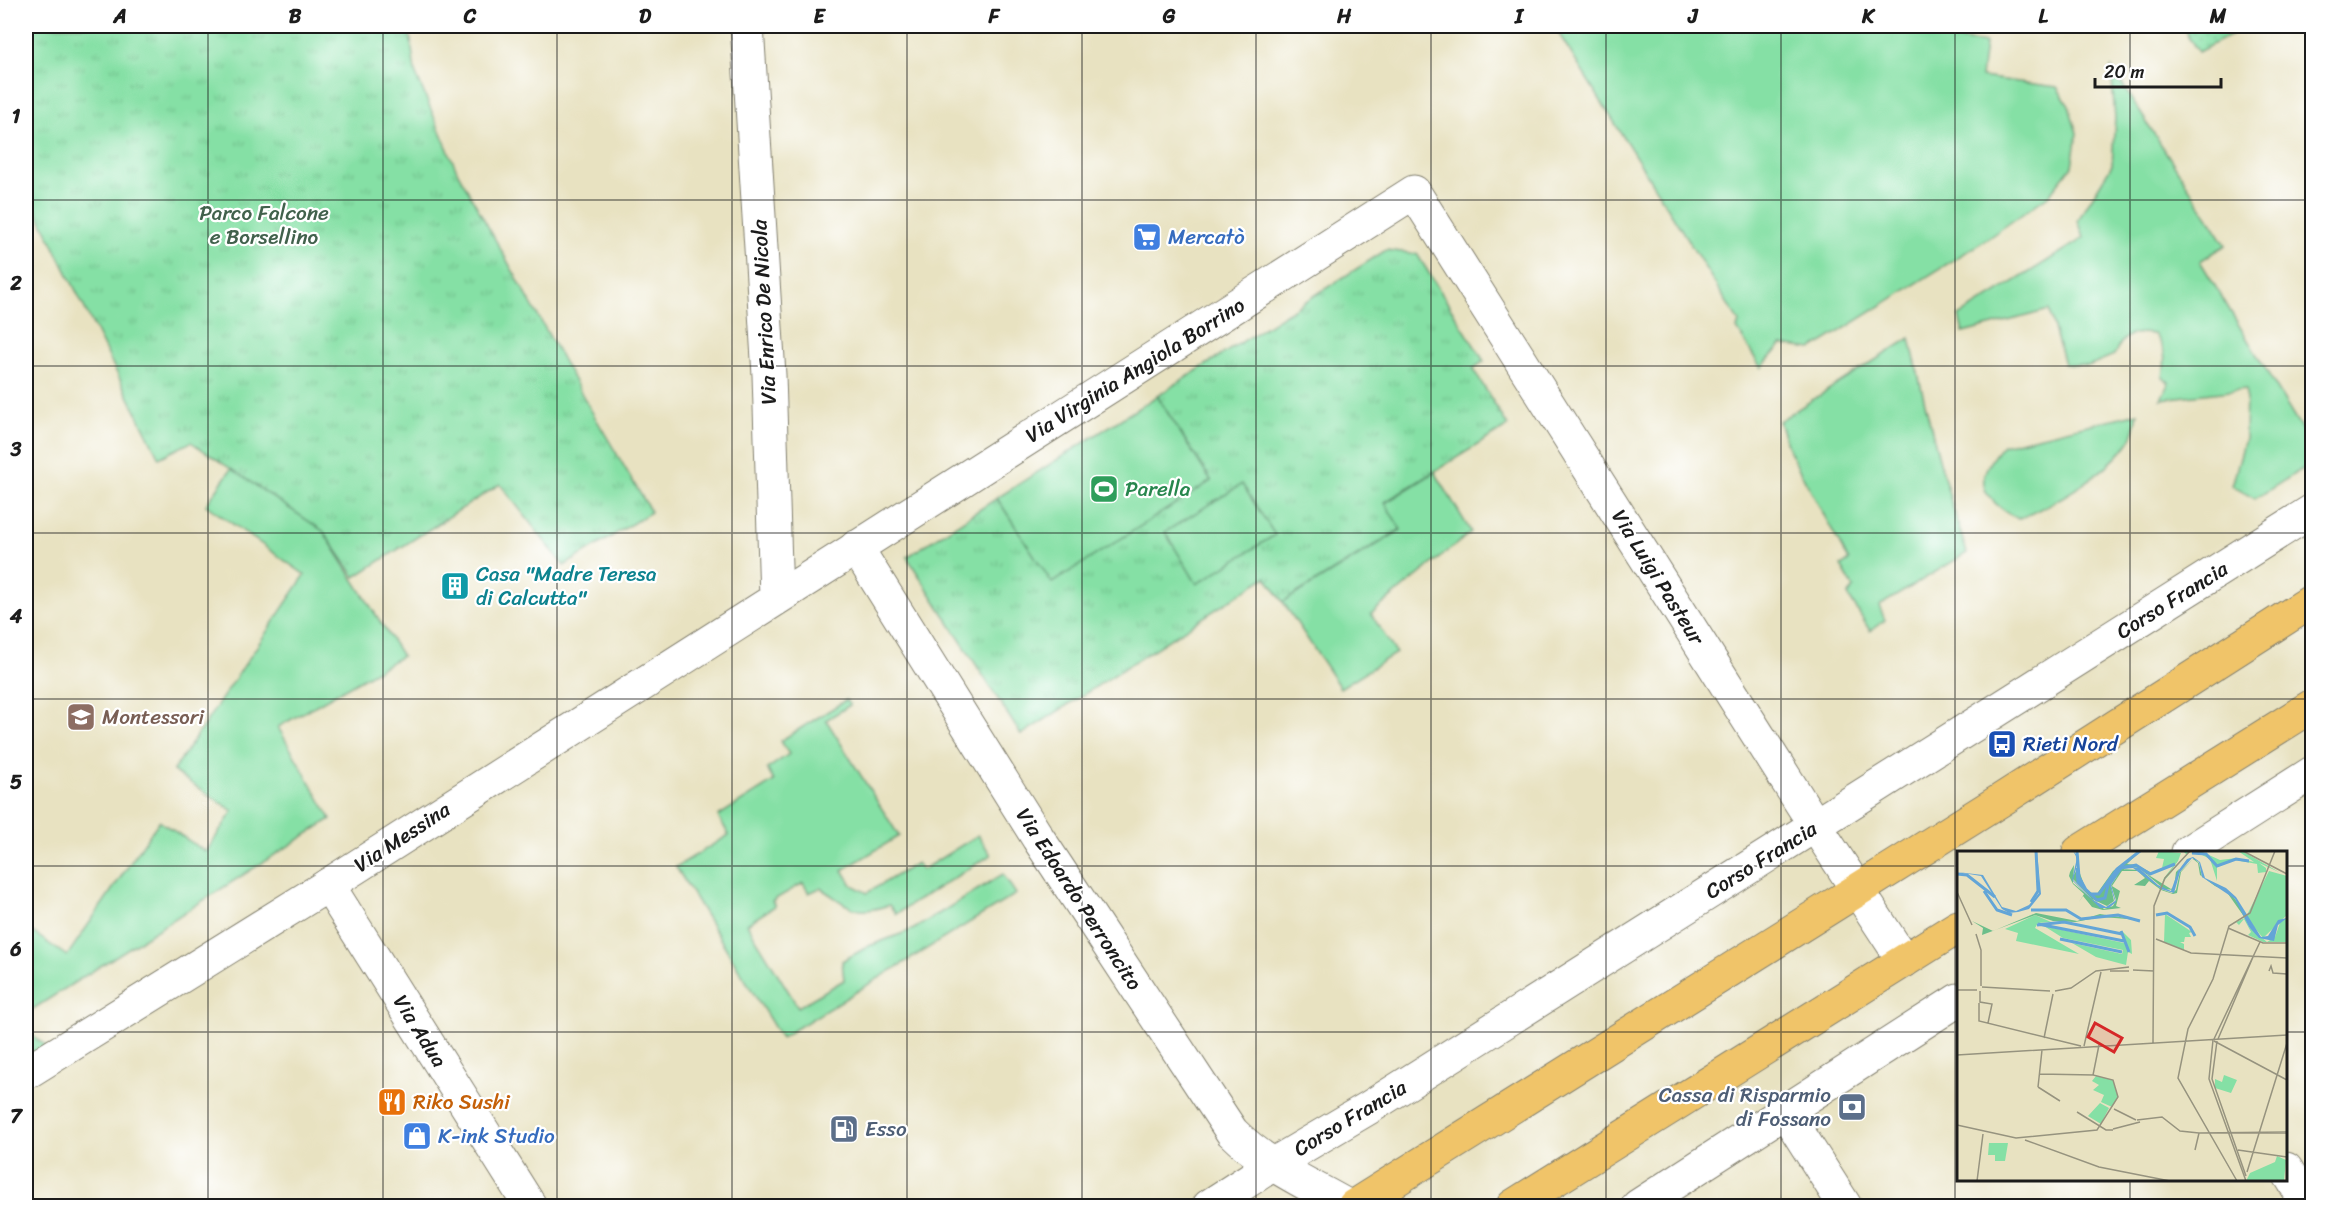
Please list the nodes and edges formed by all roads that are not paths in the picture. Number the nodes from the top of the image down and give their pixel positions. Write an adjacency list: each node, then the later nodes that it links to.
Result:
1 (747, 26): 5 (street, Via Enrico De Nicola)
2 (1414, 192): 4 (street, Via Virginia Angiola Borrino); 9 (street, Via Luigi Pasteur)
3 (2313, 511): 9 (street, Corso Francia)
4 (856, 548): 5 (street, Via Virginia Angiola Borrino); 19 (street, Via Edoardo Perroncito)
5 (776, 598): 12 (street, Via Messina)
6 (2313, 601): 13 (main road)
7 (2313, 706): 10 (main road)
8 (2313, 773): 11 (street)
9 (1815, 825): 13 (street, Via Luigi Pasteur); 19 (street, Corso Francia)
10 (2081, 851)
11 (2190, 851)
12 (328, 885): 17 (street, Via Messina); 21 (street, Via Adua)
13 (1857, 889): 15 (street, Via Luigi Pasteur); 24 (main road)
14 (1957, 928): 15 (main road)
15 (1904, 961): 25 (main road)
16 (1957, 1001): 18 (street)
17 (26, 1073)
18 (1786, 1113): 26 (street); 27 (street)
19 (1272, 1166): 22 (street, Corso Francia); 23 (street, Via Edoardo Perroncito)
20 (2287, 1171): 28 (street)
21 (530, 1206)
22 (1209, 1206)
23 (1347, 1206)
24 (1354, 1206)
25 (1513, 1206)
26 (1638, 1206)
27 (1845, 1206)
28 (2309, 1206)

